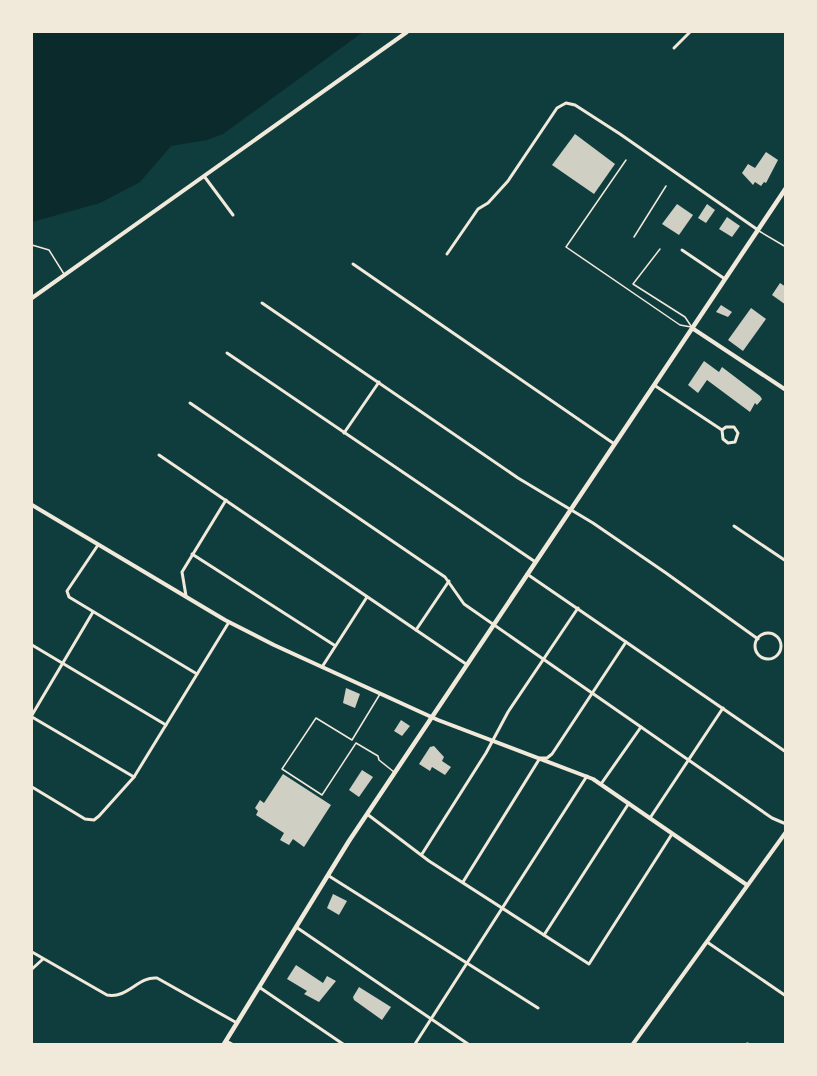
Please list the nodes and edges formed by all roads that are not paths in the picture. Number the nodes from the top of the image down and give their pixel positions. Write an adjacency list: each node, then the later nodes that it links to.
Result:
1 (407, 32): 5 (street)
2 (690, 32): 3 (street)
3 (674, 48)
4 (626, 160): 21 (lane)
5 (204, 176): 8 (street); 17 (street)
6 (666, 186): 10 (lane)
7 (786, 188): 9 (highway)
8 (232, 215)
9 (758, 230): 12 (lane); 15 (street); 18 (highway)
10 (634, 237)
11 (32, 245): 17 (lane)
12 (786, 247)
13 (660, 249): 21 (lane)
14 (682, 250): 18 (street)
15 (447, 254)
16 (353, 264): 29 (street)
17 (64, 275): 19 (street)
18 (725, 279): 21 (highway)
19 (32, 298)
20 (262, 303): 23 (street)
21 (692, 327): 24 (highway); 25 (street)
22 (227, 353): 28 (street)
23 (379, 382): 28 (street); 33 (street)
24 (653, 384): 27 (street); 29 (highway)
25 (786, 390)
26 (190, 403): 40 (street)
27 (722, 430): 27 (street)
28 (344, 433): 37 (street)
29 (613, 443): 33 (highway)
30 (159, 454): 31 (street)
31 (226, 500): 36 (street); 42 (street)
32 (32, 505): 35 (street)
33 (569, 509): 37 (highway); 48 (street)
34 (734, 526): 38 (street)
35 (99, 543): 41 (street); 44 (street)
36 (192, 554): 41 (street); 51 (street)
37 (534, 561): 39 (highway)
38 (786, 561)
39 (526, 573): 43 (street); 46 (highway)
40 (449, 581): 46 (street); 47 (street)
41 (186, 597): 45 (street)
42 (367, 597): 47 (street); 51 (street)
43 (578, 608): 49 (street); 52 (street)
44 (93, 612): 53 (street); 56 (street)
45 (229, 622): 55 (street); 56 (street)
46 (492, 624): 52 (street); 54 (highway)
47 (416, 630): 54 (street)
48 (758, 639): 48 (street)
49 (626, 642): 57 (street); 59 (street)
50 (32, 645): 53 (street)
51 (334, 645): 55 (street)
52 (543, 659): 57 (street); 64 (street)
53 (62, 663): 60 (street); 62 (street)
54 (466, 664): 61 (highway)
55 (322, 667): 58 (street)
56 (198, 674): 62 (street)
57 (592, 693): 63 (street); 66 (street)
58 (379, 695): 61 (street); 68 (lane)
59 (723, 708): 65 (street); 67 (street)
60 (32, 716): 70 (street)
61 (432, 717): 64 (street); 68 (highway)
62 (166, 725): 70 (street)
63 (641, 727): 67 (street); 71 (street)
64 (493, 740): 66 (street); 79 (street)
65 (786, 752)
66 (540, 758): 69 (street); 81 (street)
67 (688, 760): 75 (street); 76 (street)
68 (392, 771): 74 (highway)
69 (586, 776): 71 (street); 83 (street)
70 (134, 777): 72 (street)
71 (601, 784): 73 (street)
72 (32, 787)
73 (628, 803): 75 (street); 85 (street)
74 (367, 814): 79 (street); 80 (highway)
75 (650, 818): 78 (street)
76 (786, 824)
77 (786, 832): 82 (street)
78 (672, 834): 82 (street); 85 (street)
79 (422, 854): 81 (street)
80 (327, 875): 84 (highway); 89 (street)
81 (463, 882): 83 (street)
82 (747, 885): 86 (street)
83 (503, 909): 85 (street); 89 (street)
84 (296, 927): 91 (highway); 94 (street)
85 (544, 935)
86 (707, 942): 92 (street); 101 (street)
87 (32, 952): 88 (street)
88 (43, 959): 90 (street); 95 (street)
89 (467, 963): 93 (street); 94 (street)
90 (32, 969)
91 (259, 987): 95 (highway); 98 (street)
92 (786, 996)
93 (538, 1008)
94 (430, 1018): 99 (street); 100 (street)
95 (237, 1023): 96 (highway)
96 (225, 1043): 97 (street)
97 (232, 1044)
98 (343, 1044)
99 (415, 1044)
100 (468, 1044)
101 (633, 1044)

